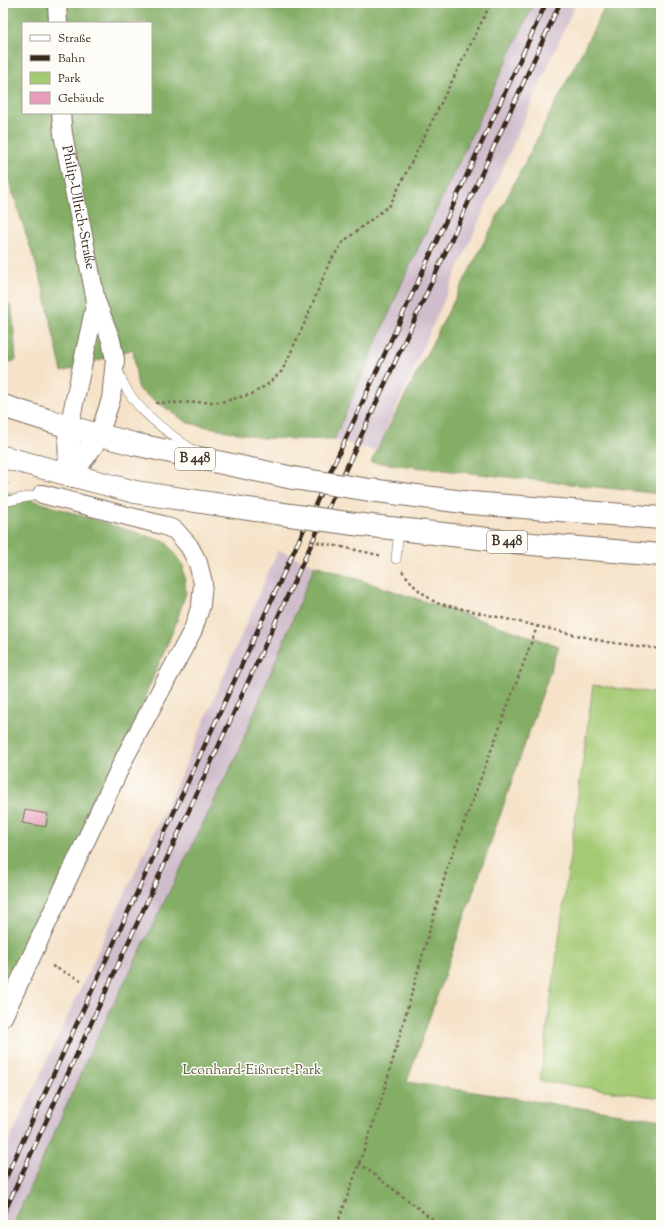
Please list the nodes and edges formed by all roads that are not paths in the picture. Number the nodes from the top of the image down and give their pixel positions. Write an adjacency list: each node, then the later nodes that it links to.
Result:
1 (57, 3): 2 (street)
2 (58, 22)
3 (61, 114): 4 (street, Philip-Ullrich-Straße)
4 (96, 301): 5 (street, Philip-Ullrich-Straße); 7 (street, Philip-Ullrich-Straße)
5 (115, 360): 8 (street, Philip-Ullrich-Straße); 10 (lane)
6 (3, 406): 7 (main road, B 448)
7 (69, 427): 8 (main road, B 448); 11 (main road)
8 (99, 435): 10 (main road, B 448); 11 (main road)
9 (3, 457): 11 (main road, B 448)
10 (206, 461): 14 (main road, B 448, bridge)
11 (70, 476): 15 (main road, B 448, bridge)
12 (42, 494): 13 (lane); 18 (street)
13 (3, 502)
14 (661, 518)
15 (399, 529): 16 (main road, B 448); 17 (lane)
16 (661, 555)
17 (396, 559)
18 (3, 1017)

